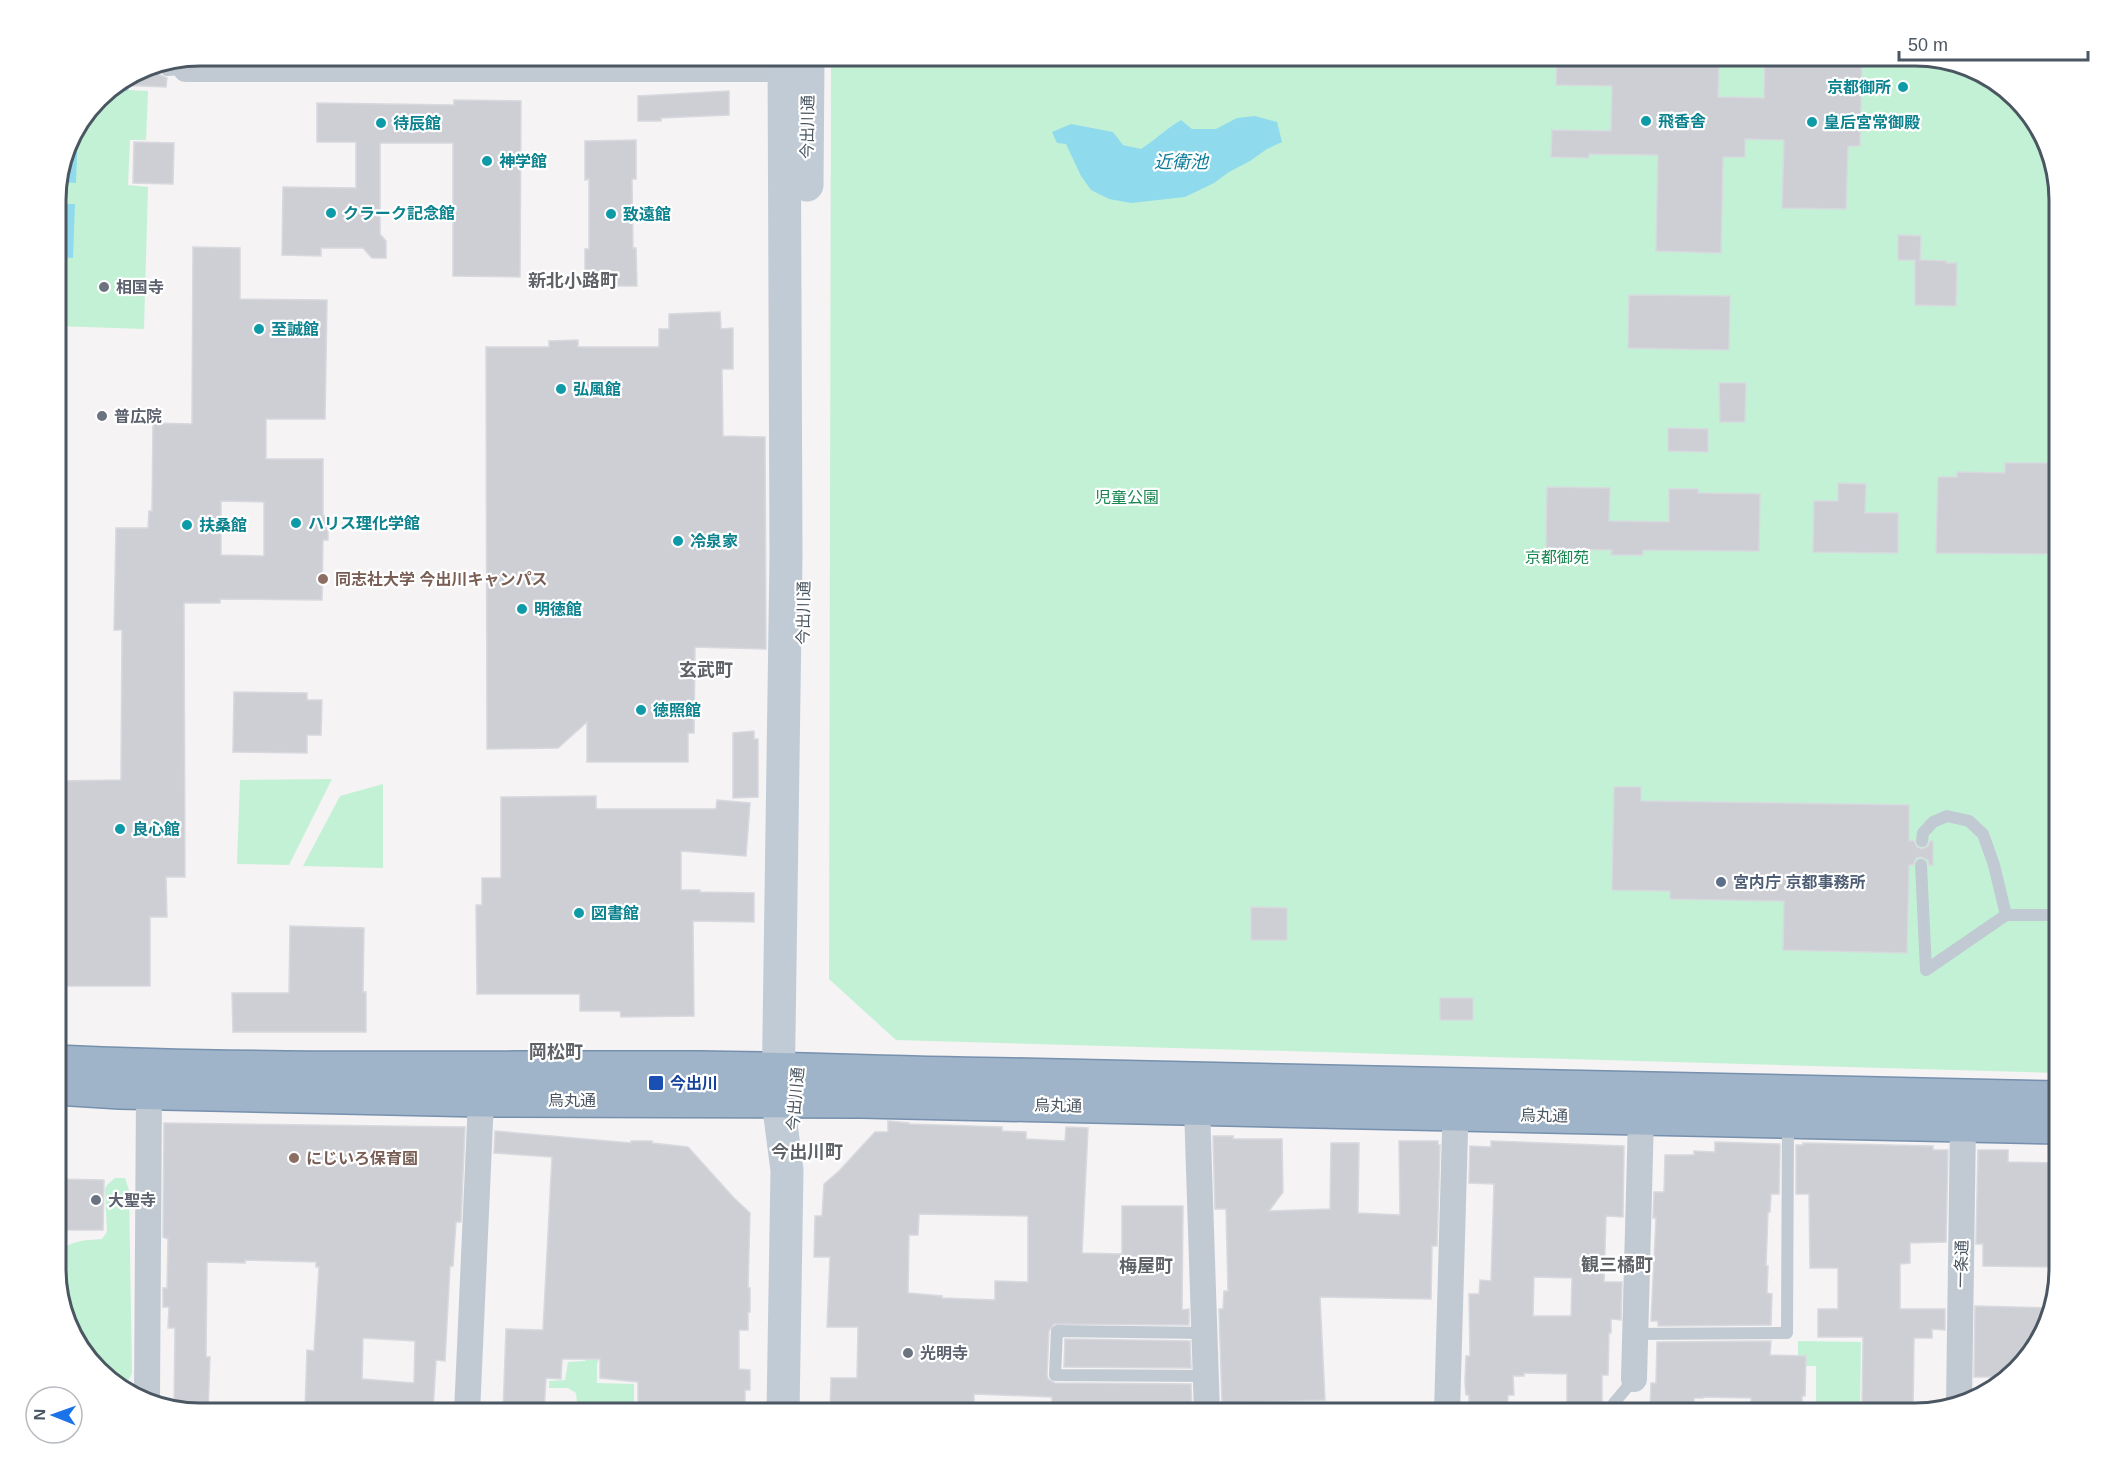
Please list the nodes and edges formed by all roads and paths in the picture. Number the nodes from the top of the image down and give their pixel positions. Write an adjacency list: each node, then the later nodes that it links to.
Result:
1 (796, 66): 7 (main road, 今出川通)
2 (1922, 841): 4 (lane)
3 (1921, 865): 4 (lane)
4 (2006, 915): 5 (lane)
5 (2049, 915)
6 (66, 1062): 7 (highway, 烏丸通)
7 (788, 1086): 10 (highway, 烏丸通); 12 (highway, 烏丸通); 13 (highway, 烏丸通); 25 (main road, 今出川通)
8 (66, 1088): 9 (highway, 烏丸通)
9 (149, 1092): 12 (highway, 烏丸通); 22 (street)
10 (1456, 1098): 11 (highway, 烏丸通); 13 (highway, 烏丸通); 14 (highway, 烏丸通); 27 (street)
11 (2049, 1098)
12 (481, 1100): 24 (street)
13 (1197, 1108): 18 (street)
14 (1641, 1117): 15 (highway, 烏丸通); 19 (street)
15 (1788, 1122): 16 (highway, 烏丸通); 19 (lane)
16 (1963, 1124): 17 (highway, 烏丸通); 23 (street, 一条通)
17 (2049, 1127)
18 (1205, 1333): 20 (street); 20 (lane)
19 (1635, 1334): 21 (street)
20 (1206, 1376): 26 (street)
21 (1634, 1378): 28 (lane)
22 (147, 1392)
23 (1959, 1396)
24 (467, 1403)
25 (783, 1403)
26 (1207, 1403)
27 (1448, 1403)
28 (1614, 1403)

